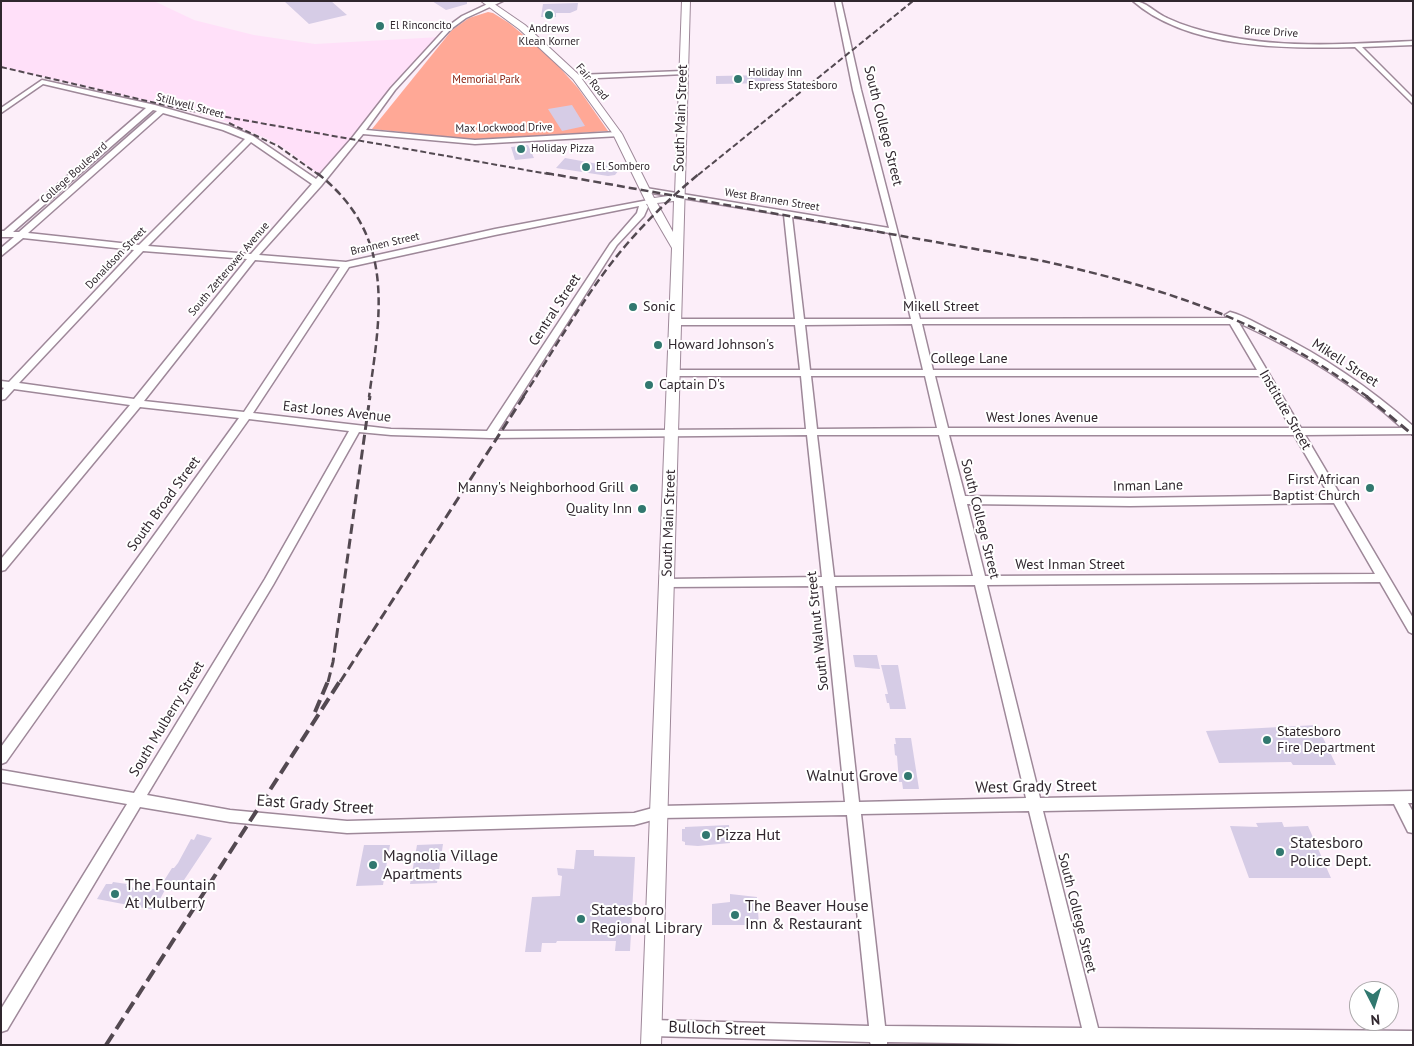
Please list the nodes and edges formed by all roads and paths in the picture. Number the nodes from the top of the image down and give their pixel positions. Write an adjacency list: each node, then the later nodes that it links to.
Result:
1 (500, 1): 5 (street, South Zetterower Avenue)
2 (686, 1): 8 (main road, South Main Street)
3 (838, 1): 24 (street, South College Street)
4 (1136, 1): 7 (street, Bruce Drive)
5 (488, 3): 9 (main road, Fair Road); 16 (street, South Zetterower Avenue)
6 (1413, 44): 7 (street, Bruce Drive)
7 (1357, 45): 11 (street)
8 (683, 73): 9 (street); 21 (main road, South Main Street)
9 (576, 77): 17 (main road, Fair Road)
10 (1413, 87): 11 (street)
11 (1398, 88): 12 (street)
12 (1413, 102)
13 (152, 107): 14 (street, Stillwell Street); 15 (street, Stillwell Street); 25 (street, College Boulevard)
14 (162, 110): 18 (street, Stillwell Street); 26 (street, College Boulevard)
15 (1, 111)
16 (361, 132): 17 (street, Max Lockwood Drive); 19 (street, South Zetterower Avenue)
17 (617, 134): 20 (main road, Fair Road)
18 (250, 138): 19 (street, Stillwell Street); 27 (street, Donaldson Street)
19 (318, 184): 30 (street, South Zetterower Avenue)
20 (646, 190): 21 (street, West Brannen Street); 22 (main road, Fair Road)
21 (679, 196): 22 (main road); 23 (street, West Brannen Street); 28 (main road, South Main Street)
22 (646, 202): 28 (main road, Fair Road); 31 (street, Brannen Street); 50 (street, Central Street)
23 (788, 214): 24 (street, West Brannen Street); 35 (street, South Walnut Street)
24 (894, 231): 33 (street, South College Street)
25 (3, 235): 26 (street, Brannen Street)
26 (22, 235): 27 (street, Brannen Street); 29 (street, College Boulevard)
27 (142, 248): 30 (street, Brannen Street); 40 (street, Donaldson Street)
28 (677, 248): 34 (main road, South Main Street)
29 (1, 253)
30 (253, 258): 31 (street, Brannen Street); 42 (street, South Zetterower Avenue)
31 (346, 265): 43 (street, South Broad Street)
32 (1232, 318): 33 (street, Mikell Street); 39 (street, Institute Street); 45 (street, Mikell Street)
33 (916, 321): 35 (street, Mikell Street); 38 (street, South College Street)
34 (676, 322): 35 (street, Mikell Street); 36 (main road, South Main Street)
35 (800, 322): 37 (street, South Walnut Street)
36 (675, 373): 37 (street, College Lane); 49 (main road, South Main Street)
37 (805, 373): 38 (street, College Lane); 46 (street, South Walnut Street)
38 (929, 373): 39 (street, College Lane); 47 (street, South College Street)
39 (1263, 373): 48 (street, Institute Street)
40 (7, 385): 41 (street, Donaldson Street); 42 (street, East Jones Avenue)
41 (1, 397)
42 (137, 403): 43 (street, East Jones Avenue); 53 (street, South Zetterower Avenue)
43 (246, 416): 44 (street, East Jones Avenue); 59 (street, South Broad Street)
44 (355, 429): 50 (street, East Jones Avenue); 62 (street, South Mulberry Street)
45 (1412, 430): 48 (street, West Jones Avenue)
46 (812, 432): 47 (street, West Jones Avenue); 49 (street, West Jones Avenue); 56 (street, South Walnut Street)
47 (943, 432): 48 (street, West Jones Avenue); 52 (street, South College Street)
48 (1298, 432): 51 (street, Institute Street)
49 (672, 433): 50 (street, East Jones Avenue); 57 (main road, South Main Street)
50 (490, 435)
51 (1337, 499): 52 (street, Inman Lane); 54 (street, Institute Street)
52 (959, 500): 55 (street, South College Street)
53 (1, 567)
54 (1383, 578): 55 (street, West Inman Street); 58 (street, Institute Street)
55 (980, 581): 56 (street, West Inman Street); 63 (street, South College Street)
56 (828, 582): 57 (street, West Inman Street); 64 (street, South Walnut Street)
57 (666, 583): 65 (main road, South Main Street)
58 (1413, 629)
59 (1, 758)
60 (1, 776): 62 (street, East Grady Street)
61 (1406, 797): 63 (street, West Grady Street); 66 (street)
62 (137, 799): 65 (street, East Grady Street); 67 (street, South Mulberry Street)
63 (1034, 804): 64 (street, West Grady Street); 71 (street, South College Street)
64 (853, 807): 65 (street, West Grady Street); 69 (street, South Walnut Street)
65 (660, 812): 68 (main road, South Main Street)
66 (1413, 827)
67 (1, 1024)
68 (652, 1028): 69 (street, Bulloch Street); 72 (main road, South Main Street)
69 (878, 1039): 71 (street, Bulloch Street)
70 (1413, 1039): 71 (street, Bulloch Street)
71 (1093, 1041)
72 (652, 1045)

